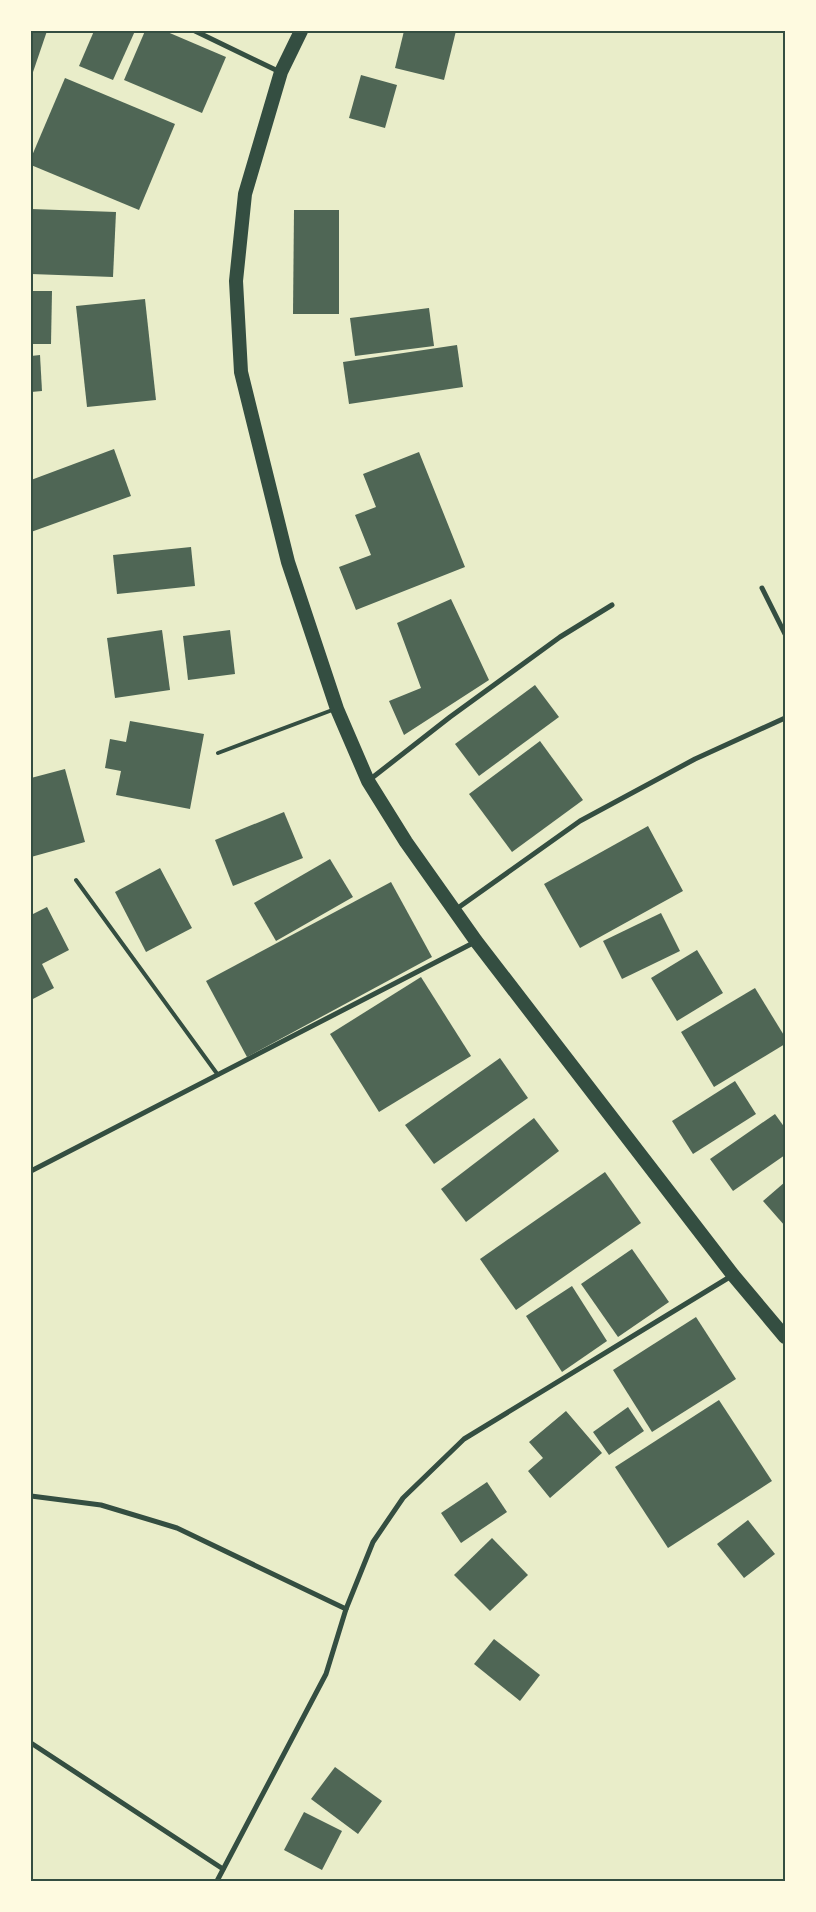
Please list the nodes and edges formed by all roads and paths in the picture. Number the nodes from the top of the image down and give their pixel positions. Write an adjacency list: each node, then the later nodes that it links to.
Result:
1 (195, 31): 3 (street)
2 (300, 31): 3 (highway)
3 (280, 72): 7 (highway)
4 (762, 588): 6 (street)
5 (612, 605): 10 (street)
6 (785, 634)
7 (337, 709): 9 (lane); 10 (highway)
8 (785, 718): 12 (street)
9 (218, 753)
10 (368, 781): 12 (highway)
11 (76, 880): 14 (lane)
12 (454, 910): 13 (highway)
13 (476, 941): 14 (street); 16 (highway)
14 (218, 1075): 15 (street)
15 (31, 1171)
16 (733, 1275): 17 (highway); 19 (street)
17 (785, 1337)
18 (31, 1496): 19 (street)
19 (346, 1609): 21 (street)
20 (31, 1743): 21 (street)
21 (223, 1869): 22 (street)
22 (217, 1881)

